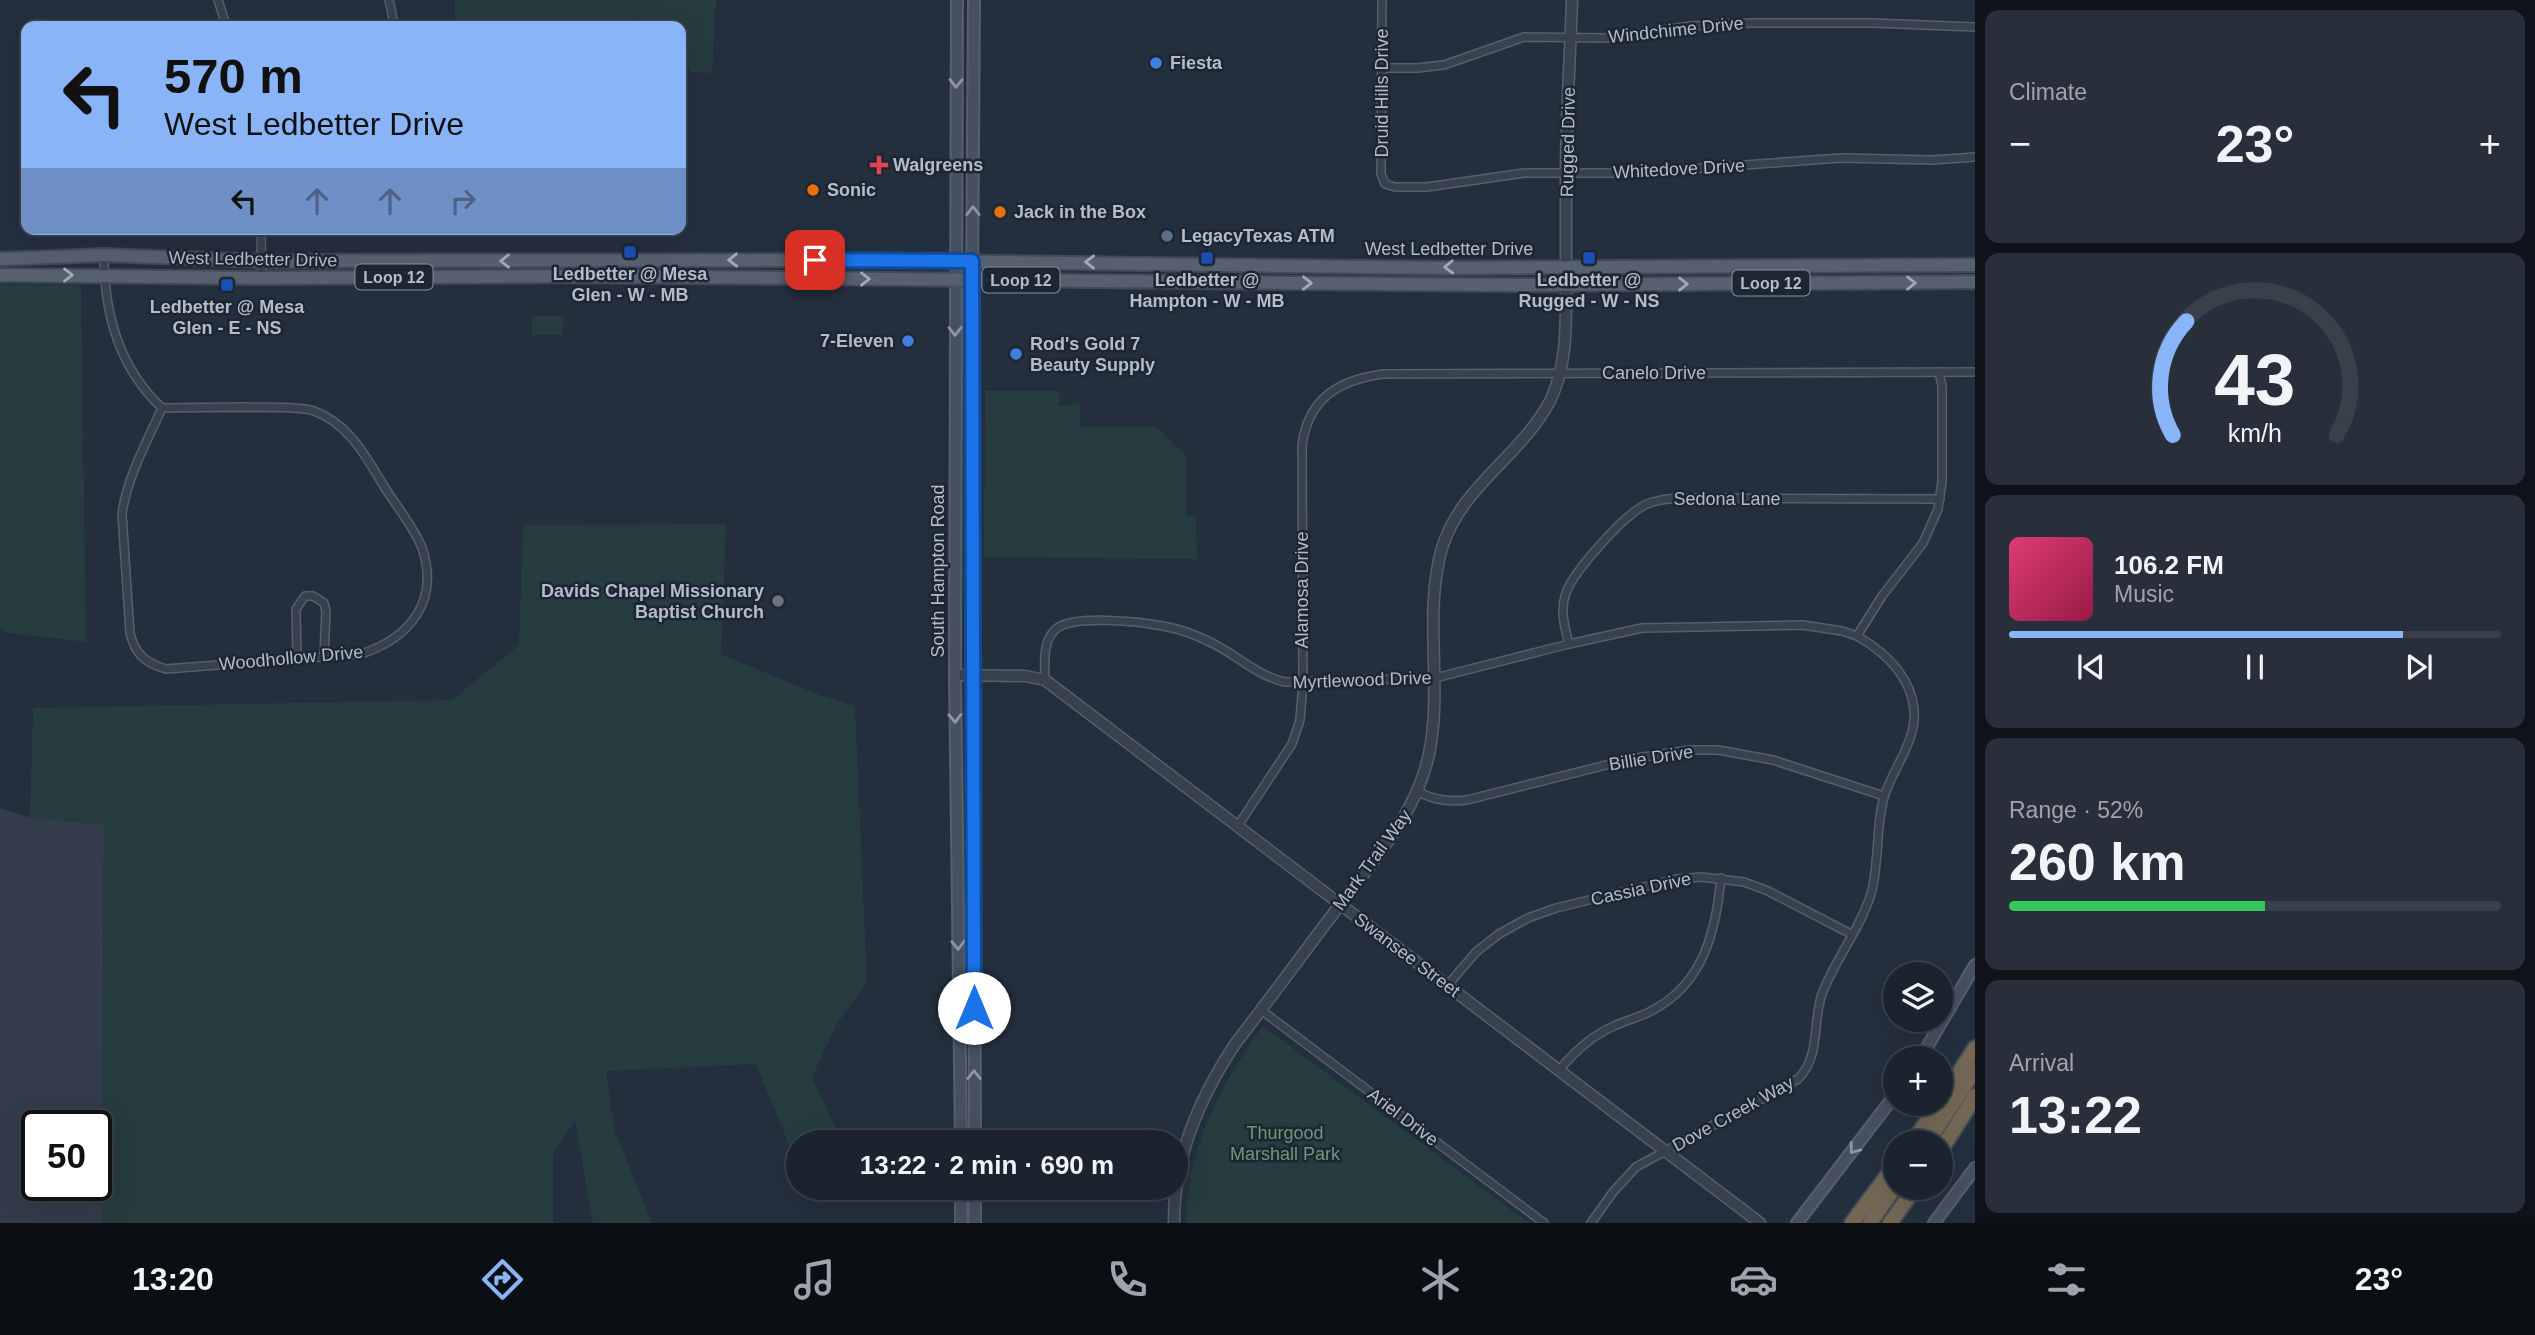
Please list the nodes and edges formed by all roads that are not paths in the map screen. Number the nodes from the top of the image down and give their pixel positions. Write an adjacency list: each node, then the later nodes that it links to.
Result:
1 (218, 0): 9 (street)
2 (389, 0): 10 (street)
3 (957, 0): 7 (main road, South Hampton Road)
4 (974, 0): 8 (main road, South Hampton Road)
5 (1382, 0): 13 (street, Druid Hills Drive)
6 (1572, 0): 12 (street, Rugged Drive)
7 (956, 15): 8 (main road); 23 (main road, South Hampton Road, one-way to 23)
8 (974, 16): 24 (main road, South Hampton Road, one-way to 8)
9 (225, 21)
10 (394, 21)
11 (1975, 27): 12 (street, Windchime Drive)
12 (1571, 38): 13 (street, Windchime Drive); 15 (street, Rugged Drive)
13 (1382, 68): 16 (street, Druid Hills Drive)
14 (1975, 157): 15 (street, Whitedove Drive)
15 (1566, 174): 16 (street, Whitedove Drive); 28 (street, Rugged Drive)
16 (1385, 184)
17 (261, 235): 21 (street)
18 (104, 255): 19 (main road, West Ledbetter Drive / Loop 12); 21 (main road, West Ledbetter Drive / Loop 12); 31 (street)
19 (0, 259)
20 (772, 260): 23 (main road, West Ledbetter Drive / Loop 12); 25 (main road, West Ledbetter Drive / Loop 12, one-way to 25); 35 (main road)
21 (262, 261): 22 (main road, West Ledbetter Drive / Loop 12, one-way to 21); 34 (street)
22 (545, 261): 25 (main road, West Ledbetter Drive / Loop 12); 33 (main road)
23 (955, 261): 24 (main road, West Ledbetter Drive / Loop 12); 36 (main road, South Hampton Road)
24 (972, 261): 26 (main road, West Ledbetter Drive / Loop 12, one-way to 24); 37 (main road, South Hampton Road)
25 (645, 262): 32 (main road)
26 (1119, 262): 28 (main road, West Ledbetter Drive / Loop 12, one-way to 26); 38 (main road)
27 (1975, 265): 29 (main road, West Ledbetter Drive / Loop 12)
28 (1566, 266): 29 (main road, West Ledbetter Drive / Loop 12); 41 (street, Rugged Drive)
29 (1834, 267): 40 (main road)
30 (0, 275): 31 (main road, West Ledbetter Drive / Loop 12, one-way to 31)
31 (104, 275): 34 (main road, West Ledbetter Drive / Loop 12); 46 (street)
32 (585, 276): 33 (main road, West Ledbetter Drive / Loop 12); 35 (main road, West Ledbetter Drive / Loop 12)
33 (499, 277): 34 (main road, West Ledbetter Drive / Loop 12)
34 (261, 278)
35 (773, 279): 36 (main road, West Ledbetter Drive / Loop 12, one-way to 36)
36 (955, 279): 37 (main road, West Ledbetter Drive / Loop 12); 48 (main road, South Hampton Road, one-way to 48)
37 (972, 279): 38 (main road, West Ledbetter Drive / Loop 12); 49 (main road, South Hampton Road)
38 (1116, 281): 41 (main road, West Ledbetter Drive / Loop 12, one-way to 41)
39 (1975, 282): 40 (main road, West Ledbetter Drive / Loop 12, one-way to 39)
40 (1834, 283): 41 (main road, West Ledbetter Drive / Loop 12, one-way to 40)
41 (1566, 285): 44 (street, Mark Trail Way)
42 (1939, 372): 43 (street, Canelo Drive); 44 (street, Canelo Drive); 47 (street)
43 (1975, 372)
44 (1559, 373): 45 (street, Canelo Drive); 56 (street, Mark Trail Way)
45 (1335, 388): 58 (street, Alamosa Drive)
46 (162, 408): 52 (street, Woodhollow Drive); 53 (street, Woodhollow Drive)
47 (1940, 499): 50 (street); 51 (street, Sedona Lane)
48 (956, 540): 49 (main road); 54 (main road, South Hampton Road)
49 (974, 543): 55 (main road, South Hampton Road)
50 (1857, 636): 51 (street, Myrtlewood Drive); 60 (street, Dove Creek Way)
51 (1569, 644): 56 (street, Myrtlewood Drive)
52 (324, 657): 53 (street, Woodhollow Drive); 53 (street)
53 (297, 658)
54 (955, 675): 55 (street); 61 (main road, South Hampton Road, one-way to 61)
55 (973, 675): 57 (street); 62 (main road, South Hampton Road)
56 (1436, 678): 58 (street, Myrtlewood Drive); 59 (street, Mark Trail Way)
57 (1045, 680): 58 (street, Myrtlewood Drive); 63 (street, Swansee Street)
58 (1303, 682): 63 (street, Alamosa Drive)
59 (1418, 792): 60 (street, Billie Drive); 65 (street, Mark Trail Way)
60 (1884, 796): 66 (street, Dove Creek Way)
61 (956, 802): 62 (main road); 77 (main road, South Hampton Road, one-way to 77)
62 (974, 802): 78 (main road, South Hampton Road, one-way to 62)
63 (1237, 827): 65 (street, Swansee Street)
64 (1721, 878): 66 (street, Cassia Drive); 68 (street, Cassia Drive); 72 (street)
65 (1340, 905): 68 (street, Swansee Street); 69 (street, Mark Trail Way)
66 (1851, 934): 81 (street, Dove Creek Way)
67 (1975, 965): 70 (main road)
68 (1447, 986): 72 (street, Swansee Street)
69 (1261, 1010): 90 (street, Mark Trail Way); 91 (street, Ariel Drive)
70 (1928, 1046)
71 (1975, 1048): 74 (highway)
72 (1560, 1069): 81 (street, Swansee Street)
73 (1975, 1070): 79 (highway)
74 (1953, 1083)
75 (1975, 1096): 80 (highway)
76 (1883, 1111): 94 (main road, one-way to 94)
77 (961, 1130)
78 (975, 1130)
79 (1936, 1130)
80 (1953, 1131)
81 (1666, 1151): 92 (street, Dove Creek Way); 93 (street, Swansee Street)
82 (1975, 1168): 98 (main road)
83 (1883, 1181): 95 (highway)
84 (961, 1200): 88 (main road)
85 (975, 1200): 89 (main road)
86 (1886, 1200): 96 (highway)
87 (1906, 1200): 97 (highway)
88 (961, 1223)
89 (975, 1223)
90 (1174, 1223)
91 (1544, 1223)
92 (1591, 1223)
93 (1760, 1223)
94 (1797, 1223)
95 (1852, 1223)
96 (1870, 1223)
97 (1890, 1223)
98 (1934, 1223)

